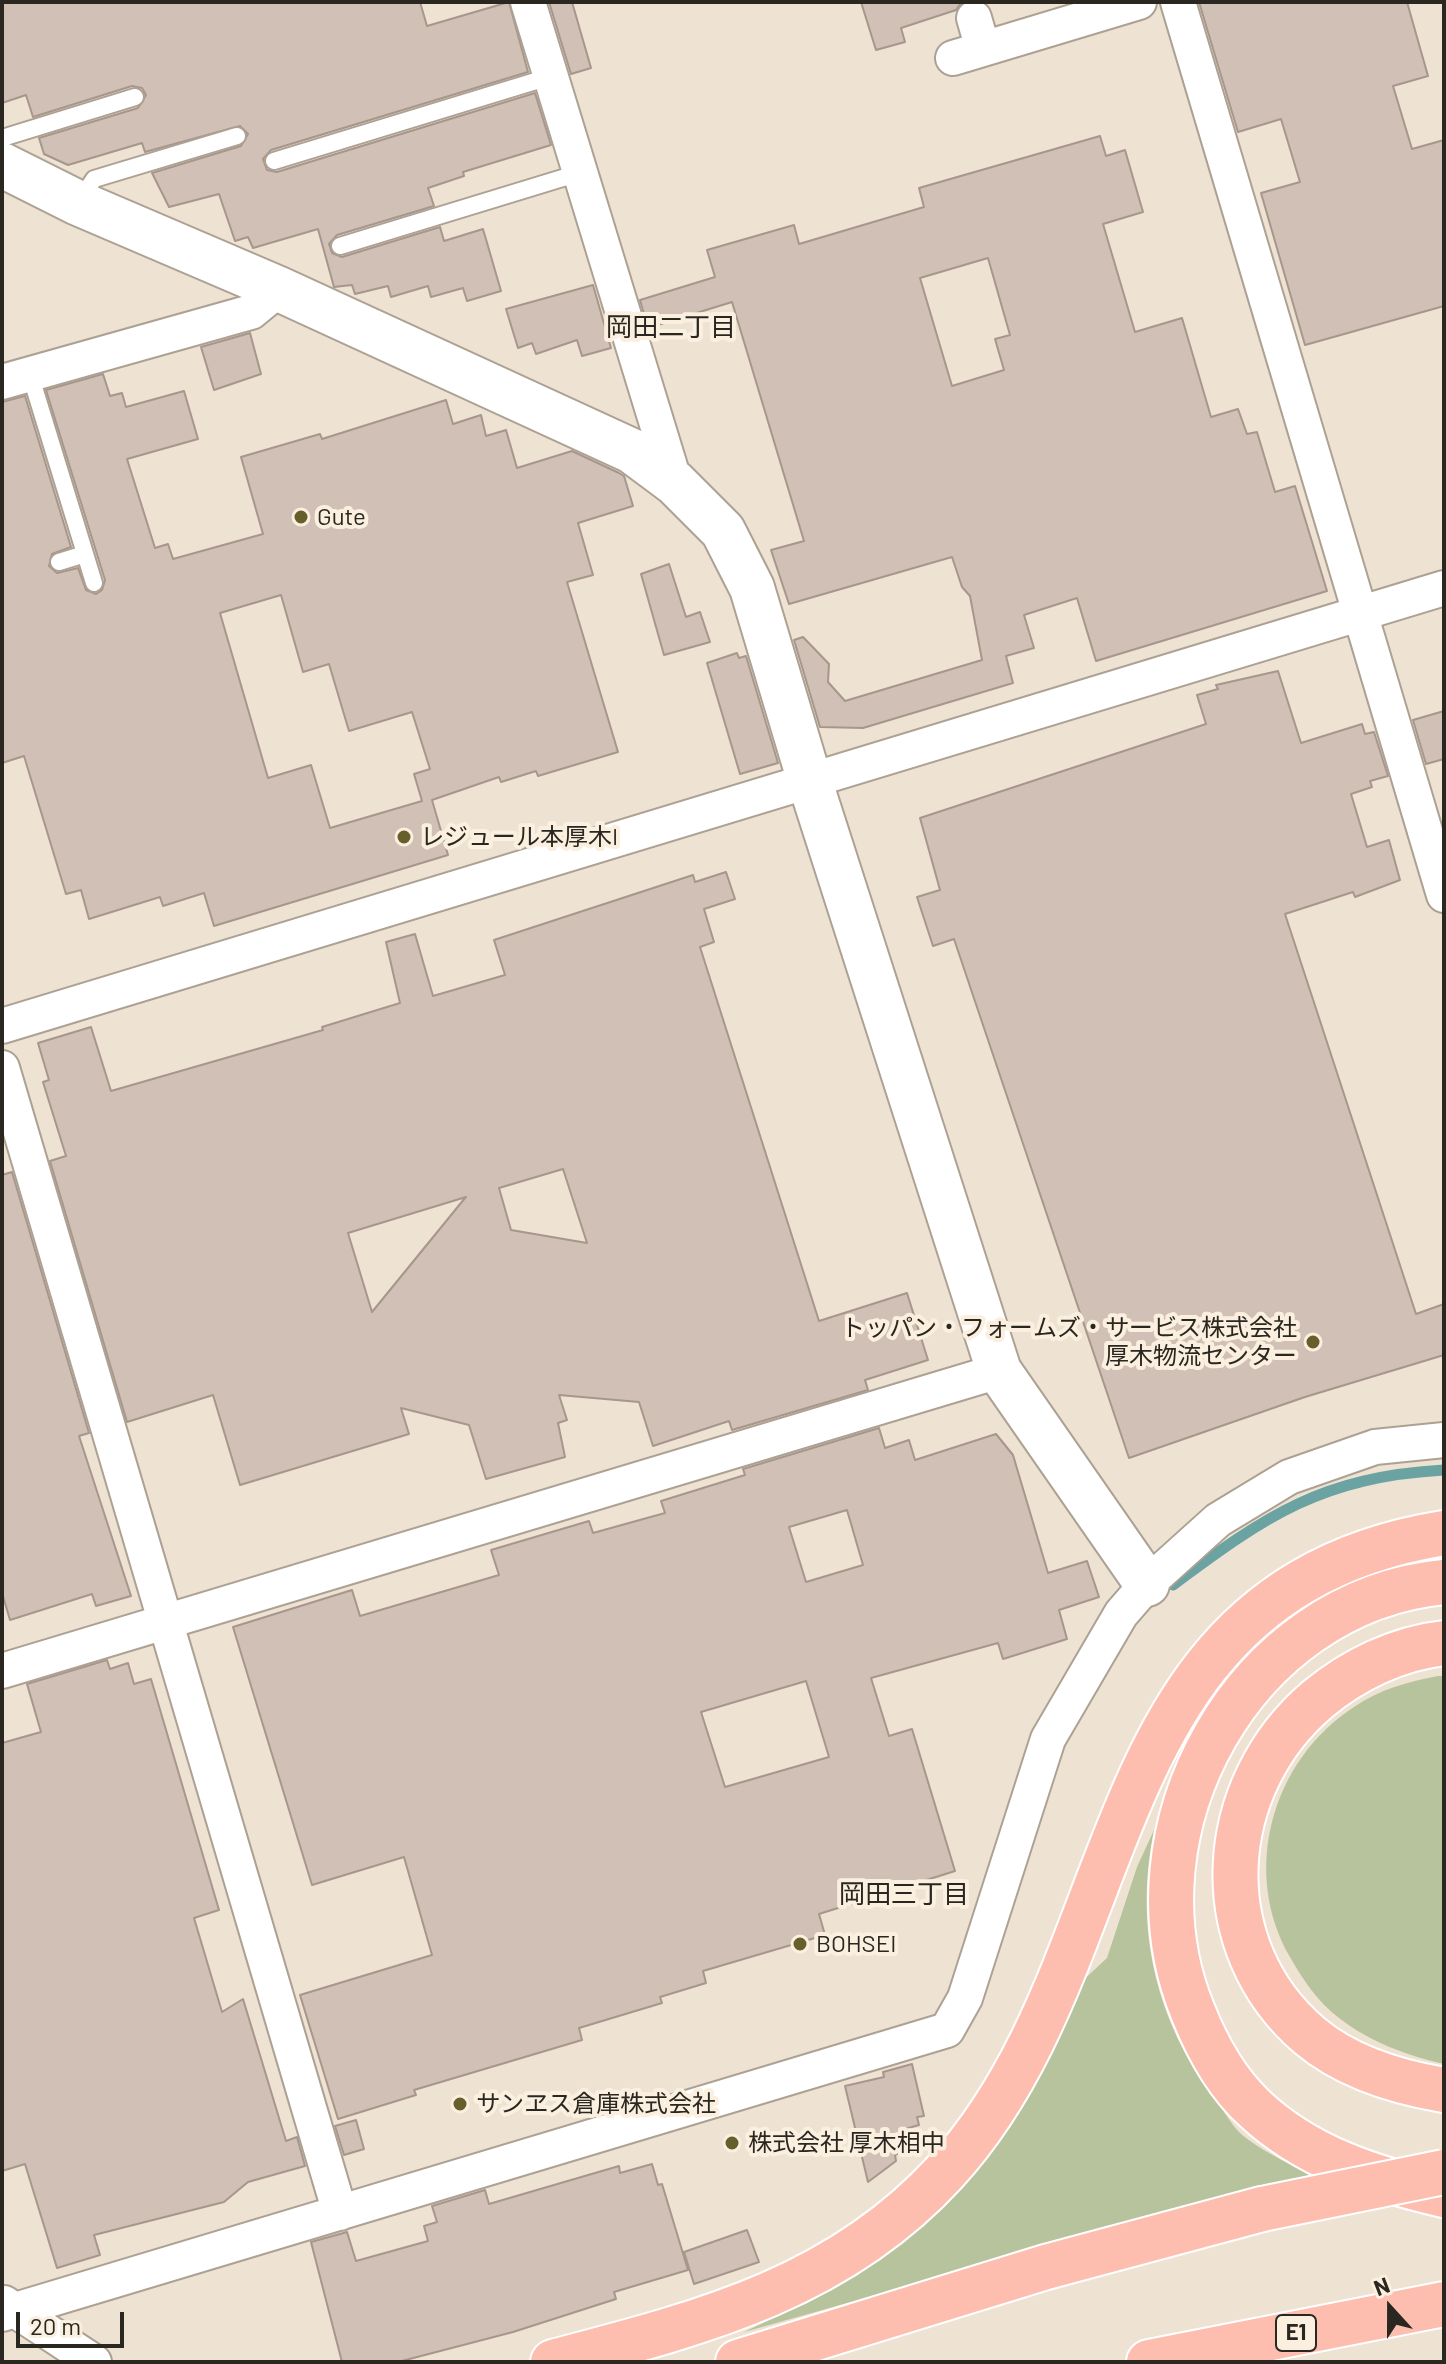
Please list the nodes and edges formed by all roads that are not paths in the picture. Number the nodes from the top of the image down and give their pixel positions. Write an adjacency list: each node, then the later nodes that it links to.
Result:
1 (528, 2): 5 (street)
2 (1139, 2): 4 (street)
3 (1178, 2): 21 (street)
4 (970, 42)
5 (549, 77): 9 (lane); 11 (street)
6 (135, 97): 8 (lane)
7 (237, 136): 12 (lane)
8 (2, 138)
9 (274, 161)
10 (2, 165): 12 (street)
11 (579, 173): 13 (lane); 16 (street)
12 (78, 203): 14 (street)
13 (340, 246)
14 (279, 289): 15 (street); 16 (street)
15 (16, 378): 17 (lane)
16 (675, 483): 22 (street)
17 (85, 554): 18 (lane); 19 (lane)
18 (59, 562)
19 (94, 583)
20 (1444, 588): 21 (street)
21 (1361, 613): 22 (street); 23 (street)
22 (810, 782): 24 (street); 26 (street)
23 (1444, 895)
24 (2, 1026)
25 (2, 1068): 31 (street)
26 (999, 1371): 30 (street); 31 (street)
27 (1444, 1440): 30 (street)
28 (1444, 1533): 41 (highway)
29 (1444, 1582): 36 (highway)
30 (1147, 1584): 37 (street)
31 (165, 1621): 33 (street); 37 (street)
32 (1444, 1643): 34 (highway)
33 (2, 1671)
34 (1444, 2090)
35 (1444, 2172): 42 (highway, bridge)
36 (1444, 2195)
37 (340, 2213): 39 (street)
38 (1444, 2304): 43 (highway, E1)
39 (6, 2308): 40 (street)
40 (94, 2362)
41 (553, 2362)
42 (738, 2362)
43 (1149, 2362)

